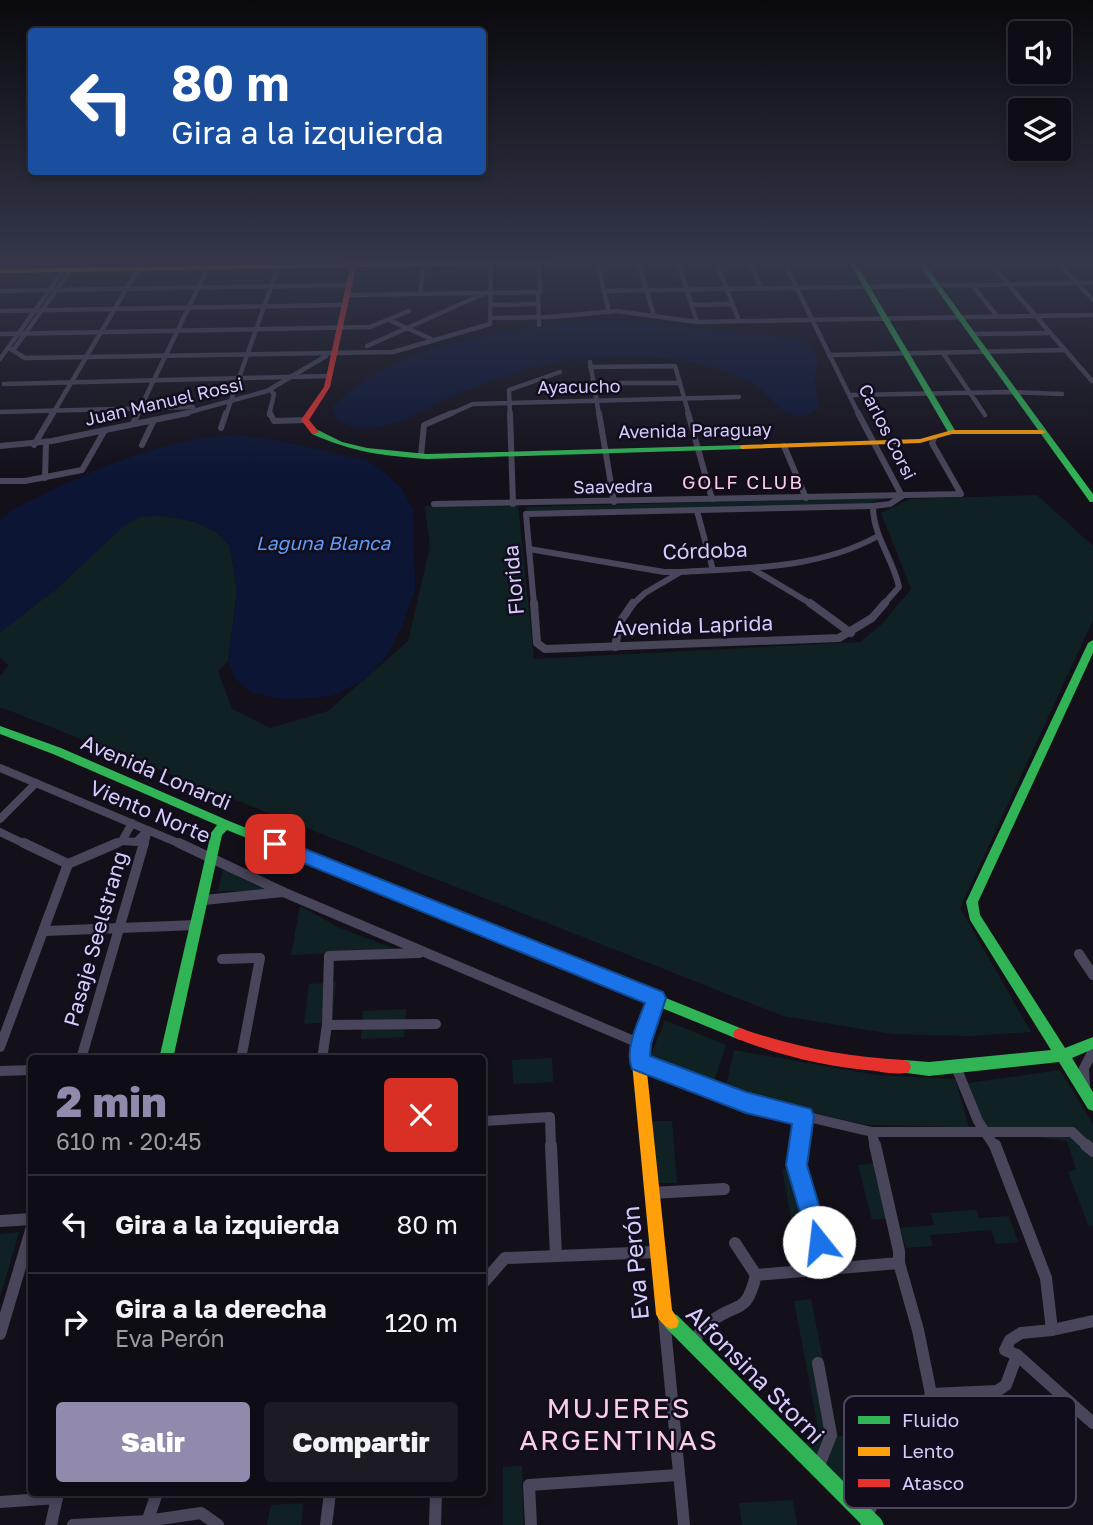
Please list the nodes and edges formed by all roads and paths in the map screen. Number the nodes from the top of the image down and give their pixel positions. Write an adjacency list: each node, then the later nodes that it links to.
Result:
1 (17, 333): 17 (street)
2 (27, 333): 17 (street)
3 (99, 333): 26 (street)
4 (177, 333): 24 (street)
5 (254, 333): 22 (street)
6 (340, 333): 19 (street)
7 (396, 333): 16 (street)
8 (419, 333): 15 (street)
9 (450, 333): 15 (street)
10 (819, 333): 25 (street, Carlos Corsi)
11 (895, 333): 23 (street)
12 (1035, 333): 14 (street)
13 (1048, 333): 18 (street)
14 (972, 334): 21 (street)
15 (431, 339): 19 (street)
16 (367, 346)
17 (11, 349): 26 (street); 27 (street)
18 (1063, 350): 21 (street); 33 (street)
19 (334, 353): 22 (street); 29 (street); 30 (street, Juan Manuel Rossi)
20 (943, 353): 21 (street); 23 (street); 39 (street)
21 (985, 353): 41 (street)
22 (246, 354): 24 (street); 31 (street)
23 (907, 354): 25 (street); 40 (street)
24 (166, 355): 26 (street); 32 (street)
25 (829, 355): 43 (street, Carlos Corsi)
26 (86, 357): 34 (street)
27 (0, 359)
28 (560, 372): 47 (street)
29 (330, 376): 30 (street); 55 (street)
30 (293, 377): 31 (street); 38 (street, Juan Manuel Rossi)
31 (236, 379): 32 (street); 48 (street)
32 (155, 381): 34 (street); 50 (street)
33 (1092, 381)
34 (70, 383): 37 (street); 51 (street)
35 (615, 383): 36 (street)
36 (679, 383): 45 (street); 46 (street)
37 (4, 384)
38 (270, 390): 48 (street, Juan Manuel Rossi); 55 (street)
39 (970, 393): 40 (street); 41 (street); 53 (street)
40 (932, 394): 43 (street); 59 (street)
41 (1016, 394): 42 (street); 60 (street)
42 (1062, 394)
43 (852, 395): 63 (street, Carlos Corsi)
44 (739, 397): 45 (street, Ayacucho)
45 (684, 398): 46 (street, Ayacucho); 68 (street)
46 (598, 400): 47 (street, Ayacucho); 69 (street)
47 (509, 402): 70 (street); 71 (street, Ayacucho)
48 (229, 404): 49 (street, Juan Manuel Rossi); 57 (street)
49 (217, 407): 50 (street); 54 (street, Juan Manuel Rossi)
50 (140, 409): 51 (street); 56 (street)
51 (54, 411): 52 (street); 66 (street)
52 (0, 412)
53 (985, 415)
54 (154, 420): 56 (street, Juan Manuel Rossi); 64 (street)
55 (305, 420): 71 (street, Avenida Paraguay)
56 (133, 424): 58 (street, Juan Manuel Rossi)
57 (221, 428)
58 (105, 430): 62 (street, Juan Manuel Rossi); 72 (street)
59 (952, 432): 60 (street, Avenida Paraguay); 61 (street, Avenida Paraguay)
60 (1042, 432): 77 (street)
61 (934, 438): 63 (street, Avenida Paraguay); 74 (street, Saavedra)
62 (46, 443): 66 (street, Juan Manuel Rossi); 72 (street)
63 (873, 444): 67 (street, Avenida Paraguay); 74 (street, Carlos Corsi)
64 (142, 445)
65 (0, 446): 66 (street, Juan Manuel Rossi)
66 (34, 446)
67 (784, 446): 68 (street, Avenida Paraguay); 75 (street)
68 (698, 448): 69 (street, Avenida Paraguay); 76 (street)
69 (605, 450): 70 (street, Avenida Paraguay); 78 (street)
70 (510, 452): 71 (street, Avenida Paraguay); 81 (street)
71 (421, 455)
72 (45, 478): 73 (street)
73 (0, 481)
74 (902, 496): 75 (street, Saavedra); 79 (street, Carlos Corsi)
75 (806, 498): 76 (street, Saavedra)
76 (712, 499): 78 (street, Saavedra)
77 (1093, 500)
78 (614, 502): 81 (street, Saavedra)
79 (894, 502): 82 (street, Saavedra)
80 (434, 504): 81 (street, Saavedra)
81 (513, 504)
82 (873, 506): 83 (street, Saavedra); 85 (street)
83 (697, 510): 84 (street, Saavedra); 88 (street)
84 (526, 514): 86 (street, Florida)
85 (878, 536): 87 (street, Córdoba); 90 (street)
86 (530, 549): 89 (street, Córdoba); 91 (street, Florida)
87 (750, 568): 88 (street, Córdoba); 90 (street)
88 (713, 570): 89 (street, Córdoba)
89 (681, 572): 93 (street)
90 (851, 633): 93 (street, Avenida Laprida)
91 (537, 643): 93 (street, Avenida Laprida)
92 (1093, 643): 125 (street)
93 (615, 647)
94 (0, 730): 99 (street, Avenida Lonardi)
95 (0, 768): 96 (street, Viento Norte)
96 (36, 783): 97 (street); 98 (street, Viento Norte)
97 (0, 818)
98 (132, 823): 100 (street, Viento Norte); 102 (street)
99 (225, 824): 103 (street); 114 (street, Avenida Lonardi)
100 (148, 830): 102 (street); 103 (street, Viento Norte); 108 (street, Pasaje Seelstrang)
101 (0, 832): 104 (street)
102 (121, 841): 104 (street)
103 (212, 857): 105 (street, Viento Norte); 106 (street)
104 (68, 864): 109 (street)
105 (283, 892): 106 (street); 110 (street, Viento Norte)
106 (204, 900): 107 (street)
107 (196, 925): 108 (street); 122 (street)
108 (119, 928): 109 (street); 121 (street, Pasaje Seelstrang)
109 (45, 932): 119 (street)
110 (424, 953): 116 (street); 118 (street, Viento Norte)
111 (1079, 954): 113 (street)
112 (222, 959): 123 (street)
113 (1093, 975)
114 (656, 998): 118 (street, Eva Perón); 127 (street, Avenida Lonardi)
115 (436, 1024): 116 (street)
116 (327, 1025): 124 (street)
117 (1093, 1042): 125 (street, Avenida Lonardi)
118 (641, 1044): 126 (street, Eva Perón)
119 (0, 1047)
120 (1093, 1051): 130 (street)
121 (82, 1055)
122 (167, 1055)
123 (242, 1055)
124 (323, 1055)
125 (1063, 1055): 127 (street, Avenida Lonardi); 130 (street)
126 (640, 1062): 132 (street); 138 (street, Eva Perón)
127 (956, 1067): 135 (street)
128 (28, 1070): 129 (street)
129 (0, 1071)
130 (1086, 1093): 131 (street)
131 (1093, 1104)
132 (804, 1116): 134 (street); 146 (street)
133 (486, 1121): 144 (street)
134 (872, 1132): 135 (street); 145 (street)
135 (988, 1133): 136 (street); 151 (street)
136 (1093, 1151)
137 (723, 1189): 138 (street)
138 (652, 1193): 143 (street, Eva Perón)
139 (28, 1219): 140 (street)
140 (0, 1221)
141 (28, 1240): 152 (street)
142 (735, 1243): 147 (street)
143 (657, 1252): 144 (street); 149 (street, Eva Perón)
144 (556, 1256): 148 (street)
145 (899, 1263): 146 (street); 156 (street)
146 (826, 1267): 147 (street)
147 (756, 1275): 153 (street)
148 (486, 1280)
149 (664, 1314): 153 (street, Alfonsina Storni); 161 (street, Eva Perón)
150 (1093, 1321): 151 (street)
151 (1052, 1330): 154 (street)
152 (0, 1334)
153 (692, 1342): 160 (street, Alfonsina Storni)
154 (1017, 1355): 156 (street); 157 (street)
155 (818, 1363): 160 (street)
156 (930, 1394)
157 (1063, 1396)
158 (1076, 1408): 159 (street)
159 (1093, 1423)
160 (818, 1468): 166 (street, Alfonsina Storni)
161 (678, 1475): 176 (street); 177 (street, Eva Perón)
162 (58, 1496): 167 (street); 171 (street)
163 (156, 1496): 170 (street)
164 (330, 1496): 174 (street)
165 (436, 1496): 175 (street)
166 (844, 1496)
167 (0, 1502)
168 (856, 1508): 169 (street, Alfonsina Storni)
169 (869, 1522)
170 (146, 1523): 172 (street); 173 (street)
171 (51, 1525)
172 (73, 1525)
173 (218, 1525)
174 (326, 1525)
175 (435, 1525)
176 (531, 1525)
177 (684, 1525)

